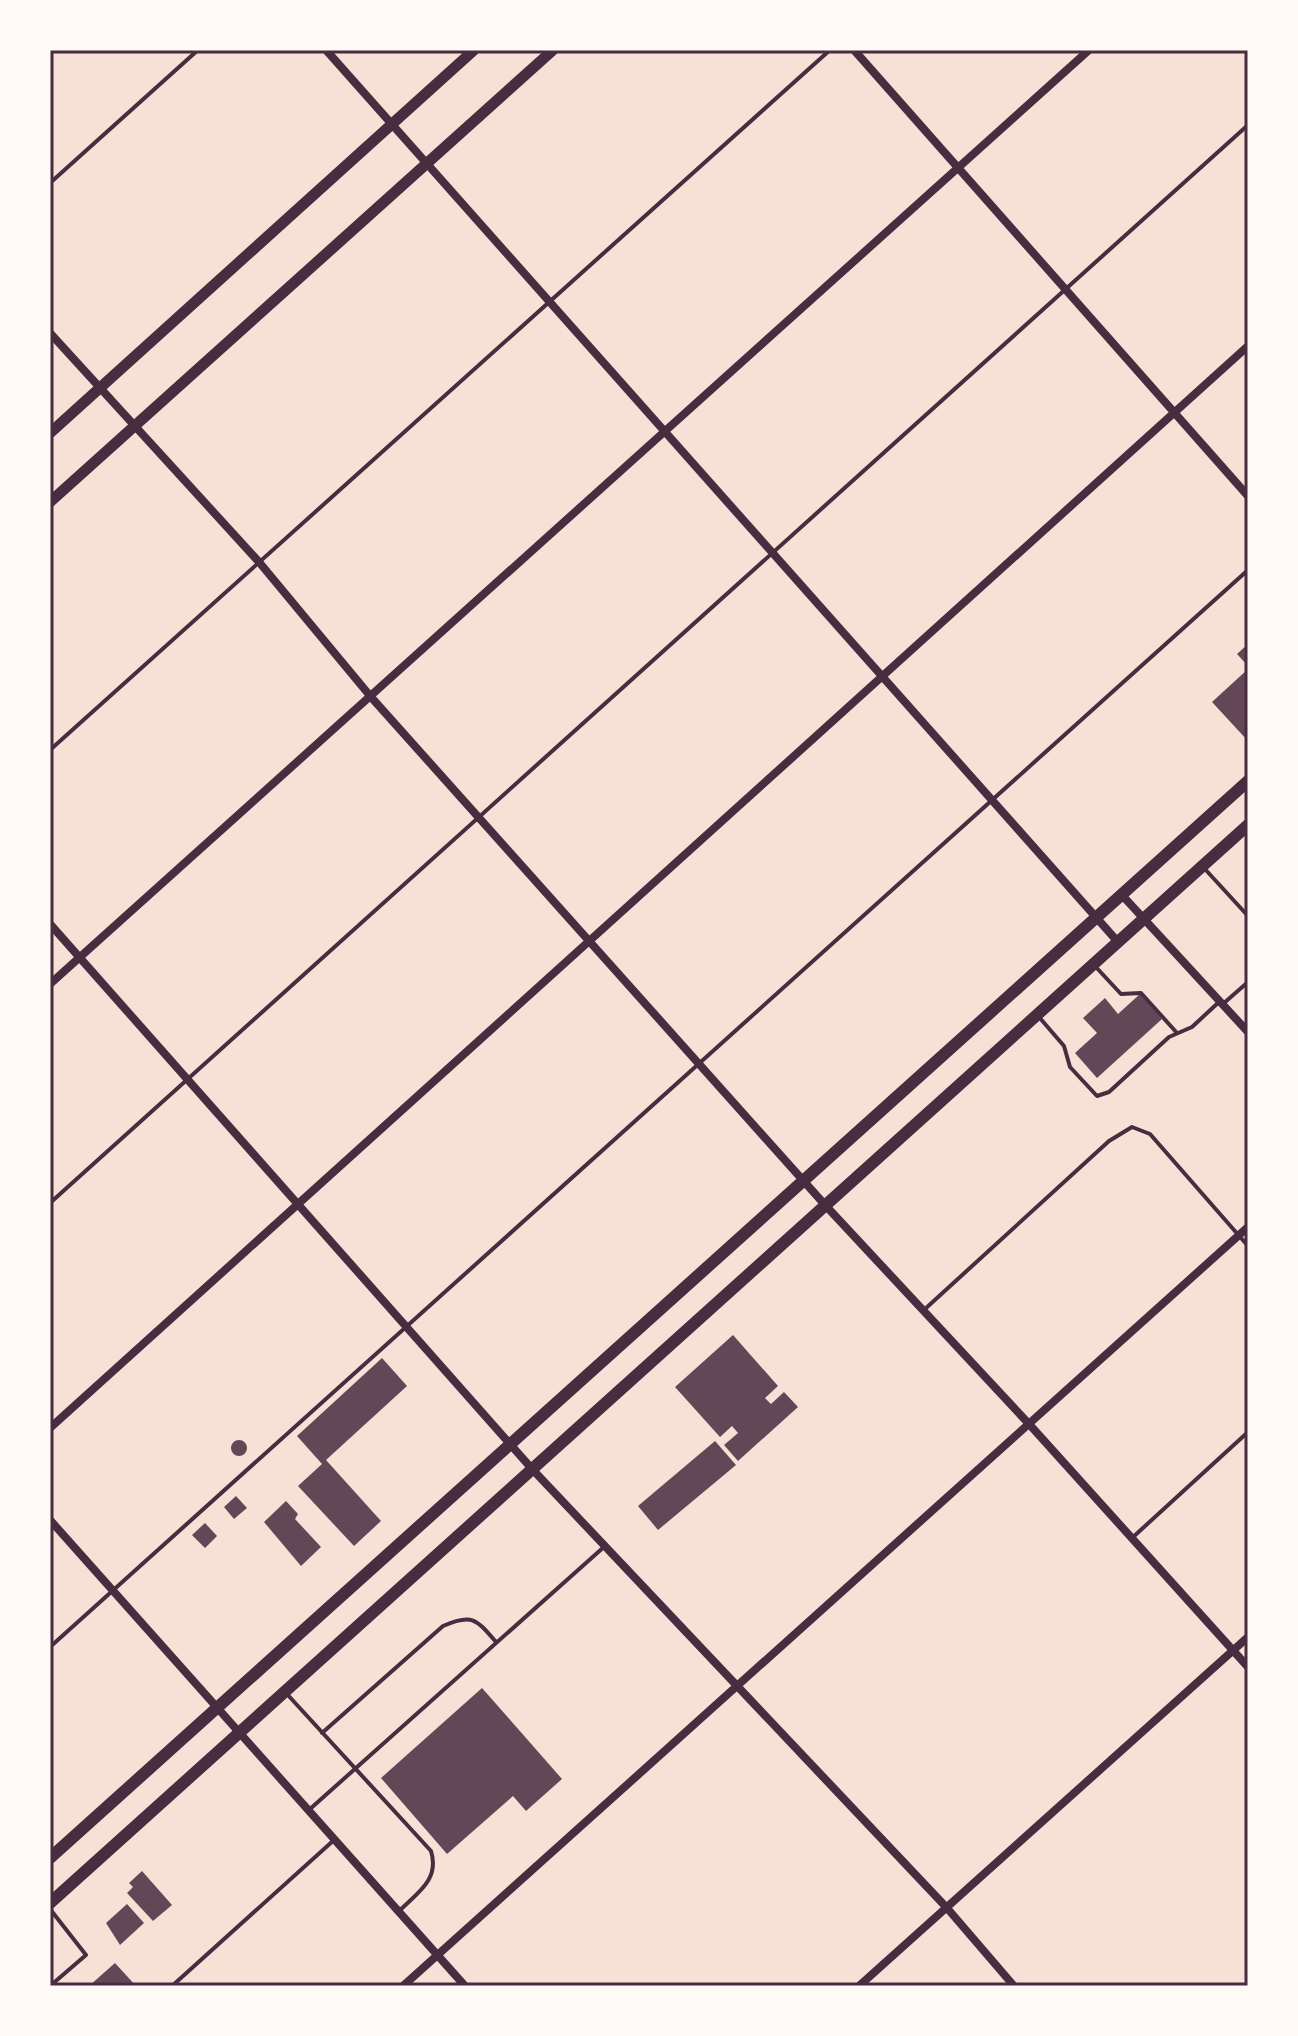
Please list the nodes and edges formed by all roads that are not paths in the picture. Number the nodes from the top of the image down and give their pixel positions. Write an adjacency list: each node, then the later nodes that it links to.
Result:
1 (198, 50): 12 (lane)
2 (326, 50): 8 (street)
3 (474, 50): 8 (street)
4 (553, 50): 10 (street)
5 (830, 50): 14 (lane)
6 (854, 50): 11 (street)
7 (1089, 50): 11 (street)
8 (392, 124): 10 (street); 17 (street)
9 (1248, 125): 13 (lane)
10 (427, 163): 14 (street); 19 (street)
11 (957, 169): 13 (street); 20 (street)
12 (50, 183)
13 (1067, 287): 18 (street); 24 (lane)
14 (550, 303): 20 (street); 25 (lane)
15 (50, 333): 17 (street)
16 (1248, 346): 18 (street)
17 (99, 389): 19 (street); 21 (street)
18 (1174, 413): 22 (street); 27 (street)
19 (133, 427): 23 (street); 25 (street)
20 (664, 431): 24 (street); 28 (street)
21 (50, 433)
22 (1248, 496)
23 (50, 502)
24 (773, 555): 27 (street); 32 (lane)
25 (259, 562): 28 (street); 29 (lane)
26 (1248, 570): 31 (lane)
27 (882, 679): 31 (street); 40 (street)
28 (371, 697): 32 (street); 42 (street)
29 (50, 750)
30 (1248, 781): 35 (main road)
31 (991, 801): 37 (street); 50 (lane)
32 (479, 817): 40 (street); 51 (lane)
33 (1248, 825): 34 (main road)
34 (1202, 866): 36 (lane); 38 (main road)
35 (1121, 894): 37 (main road); 38 (street)
36 (1248, 916)
37 (1096, 917): 41 (street); 52 (main road)
38 (1144, 918): 41 (main road); 46 (street)
39 (50, 924): 42 (street)
40 (590, 941): 50 (street); 54 (street)
41 (1118, 942): 43 (main road)
42 (80, 957): 45 (street); 51 (street)
43 (1094, 964): 47 (main road); 49 (lane)
44 (1248, 982): 46 (lane)
45 (50, 984)
46 (1221, 1003): 48 (street); 49 (lane)
47 (1038, 1015): 49 (lane); 55 (main road)
48 (1248, 1032)
49 (1177, 1033)
50 (699, 1063): 52 (street); 60 (lane)
51 (186, 1079): 53 (lane); 54 (street)
52 (803, 1181): 55 (street); 64 (main road)
53 (50, 1203)
54 (298, 1204): 60 (street); 62 (street)
55 (826, 1206): 59 (street); 65 (main road)
56 (1248, 1227): 57 (street)
57 (1239, 1236): 58 (lane); 59 (lane); 61 (street)
58 (1248, 1246)
59 (923, 1310): 61 (street)
60 (406, 1327): 64 (street); 69 (lane)
61 (1029, 1424): 67 (street); 75 (street)
62 (50, 1428)
63 (1248, 1432): 67 (lane)
64 (510, 1444): 65 (street); 77 (main road)
65 (533, 1470): 68 (street); 76 (main road)
66 (50, 1520): 69 (street)
67 (1132, 1538): 73 (street)
68 (605, 1546): 71 (lane); 75 (street)
69 (113, 1590): 72 (lane); 77 (street)
70 (1248, 1637): 73 (street)
71 (496, 1643): 79 (lane); 80 (lane)
72 (50, 1647)
73 (1233, 1650): 74 (street); 85 (street)
74 (1248, 1667)
75 (737, 1686): 85 (street); 88 (street)
76 (285, 1691): 78 (main road); 79 (lane)
77 (216, 1707): 78 (street); 83 (main road)
78 (238, 1732): 81 (street); 84 (main road)
79 (322, 1733): 80 (lane)
80 (354, 1768): 81 (lane); 87 (lane)
81 (308, 1811): 82 (street)
82 (334, 1840): 87 (street); 90 (lane)
83 (50, 1858)
84 (50, 1903)
85 (947, 1908): 93 (street); 94 (street)
86 (50, 1909): 89 (lane)
87 (398, 1912): 88 (street)
88 (437, 1955): 91 (street); 92 (street)
89 (50, 1986)
90 (172, 1986)
91 (403, 1986)
92 (465, 1986)
93 (859, 1986)
94 (1014, 1986)

